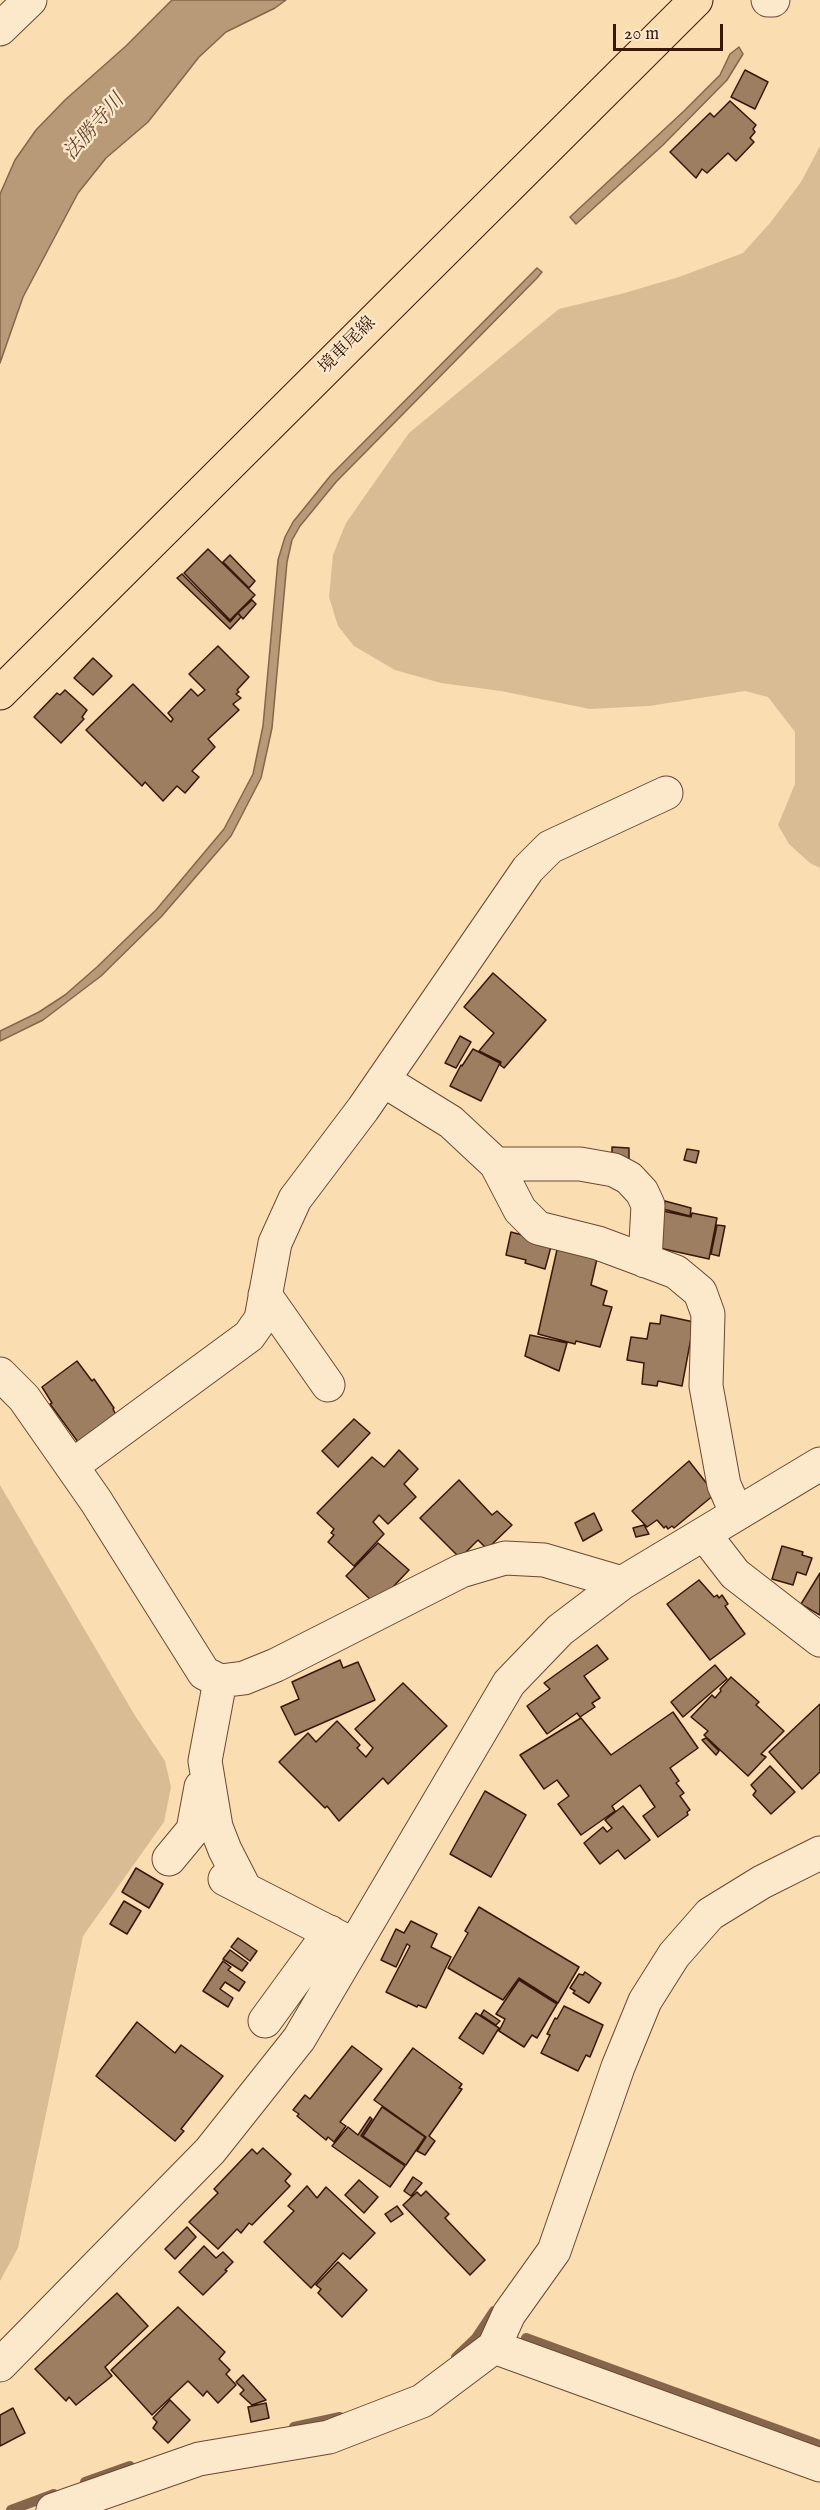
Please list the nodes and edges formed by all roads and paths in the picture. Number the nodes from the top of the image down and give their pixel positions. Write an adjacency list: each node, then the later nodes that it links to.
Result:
1 (30, 0): 5 (street)
2 (696, 0): 6 (main road, 境車尾線)
3 (768, 0): 4 (street)
4 (773, 0)
5 (0, 29)
6 (0, 693)
7 (666, 793): 8 (street)
8 (383, 1080): 9 (street); 11 (street)
9 (496, 1164): 10 (street); 10 (street)
10 (645, 1261): 16 (street)
11 (265, 1295): 13 (street); 15 (street)
12 (0, 1374): 15 (street)
13 (328, 1385)
14 (820, 1464): 16 (street)
15 (72, 1466): 20 (street)
16 (737, 1514): 17 (street)
17 (704, 1534): 18 (street); 19 (street)
18 (622, 1582): 20 (street); 24 (street)
19 (820, 1640)
20 (220, 1681): 21 (street)
21 (204, 1822): 23 (street); 24 (street)
22 (820, 1853): 26 (street)
23 (169, 1859)
24 (342, 1938): 25 (street); 27 (street)
25 (265, 2021)
26 (494, 2347): 28 (street); 29 (street)
27 (0, 2365)
28 (820, 2465)
29 (53, 2510)

